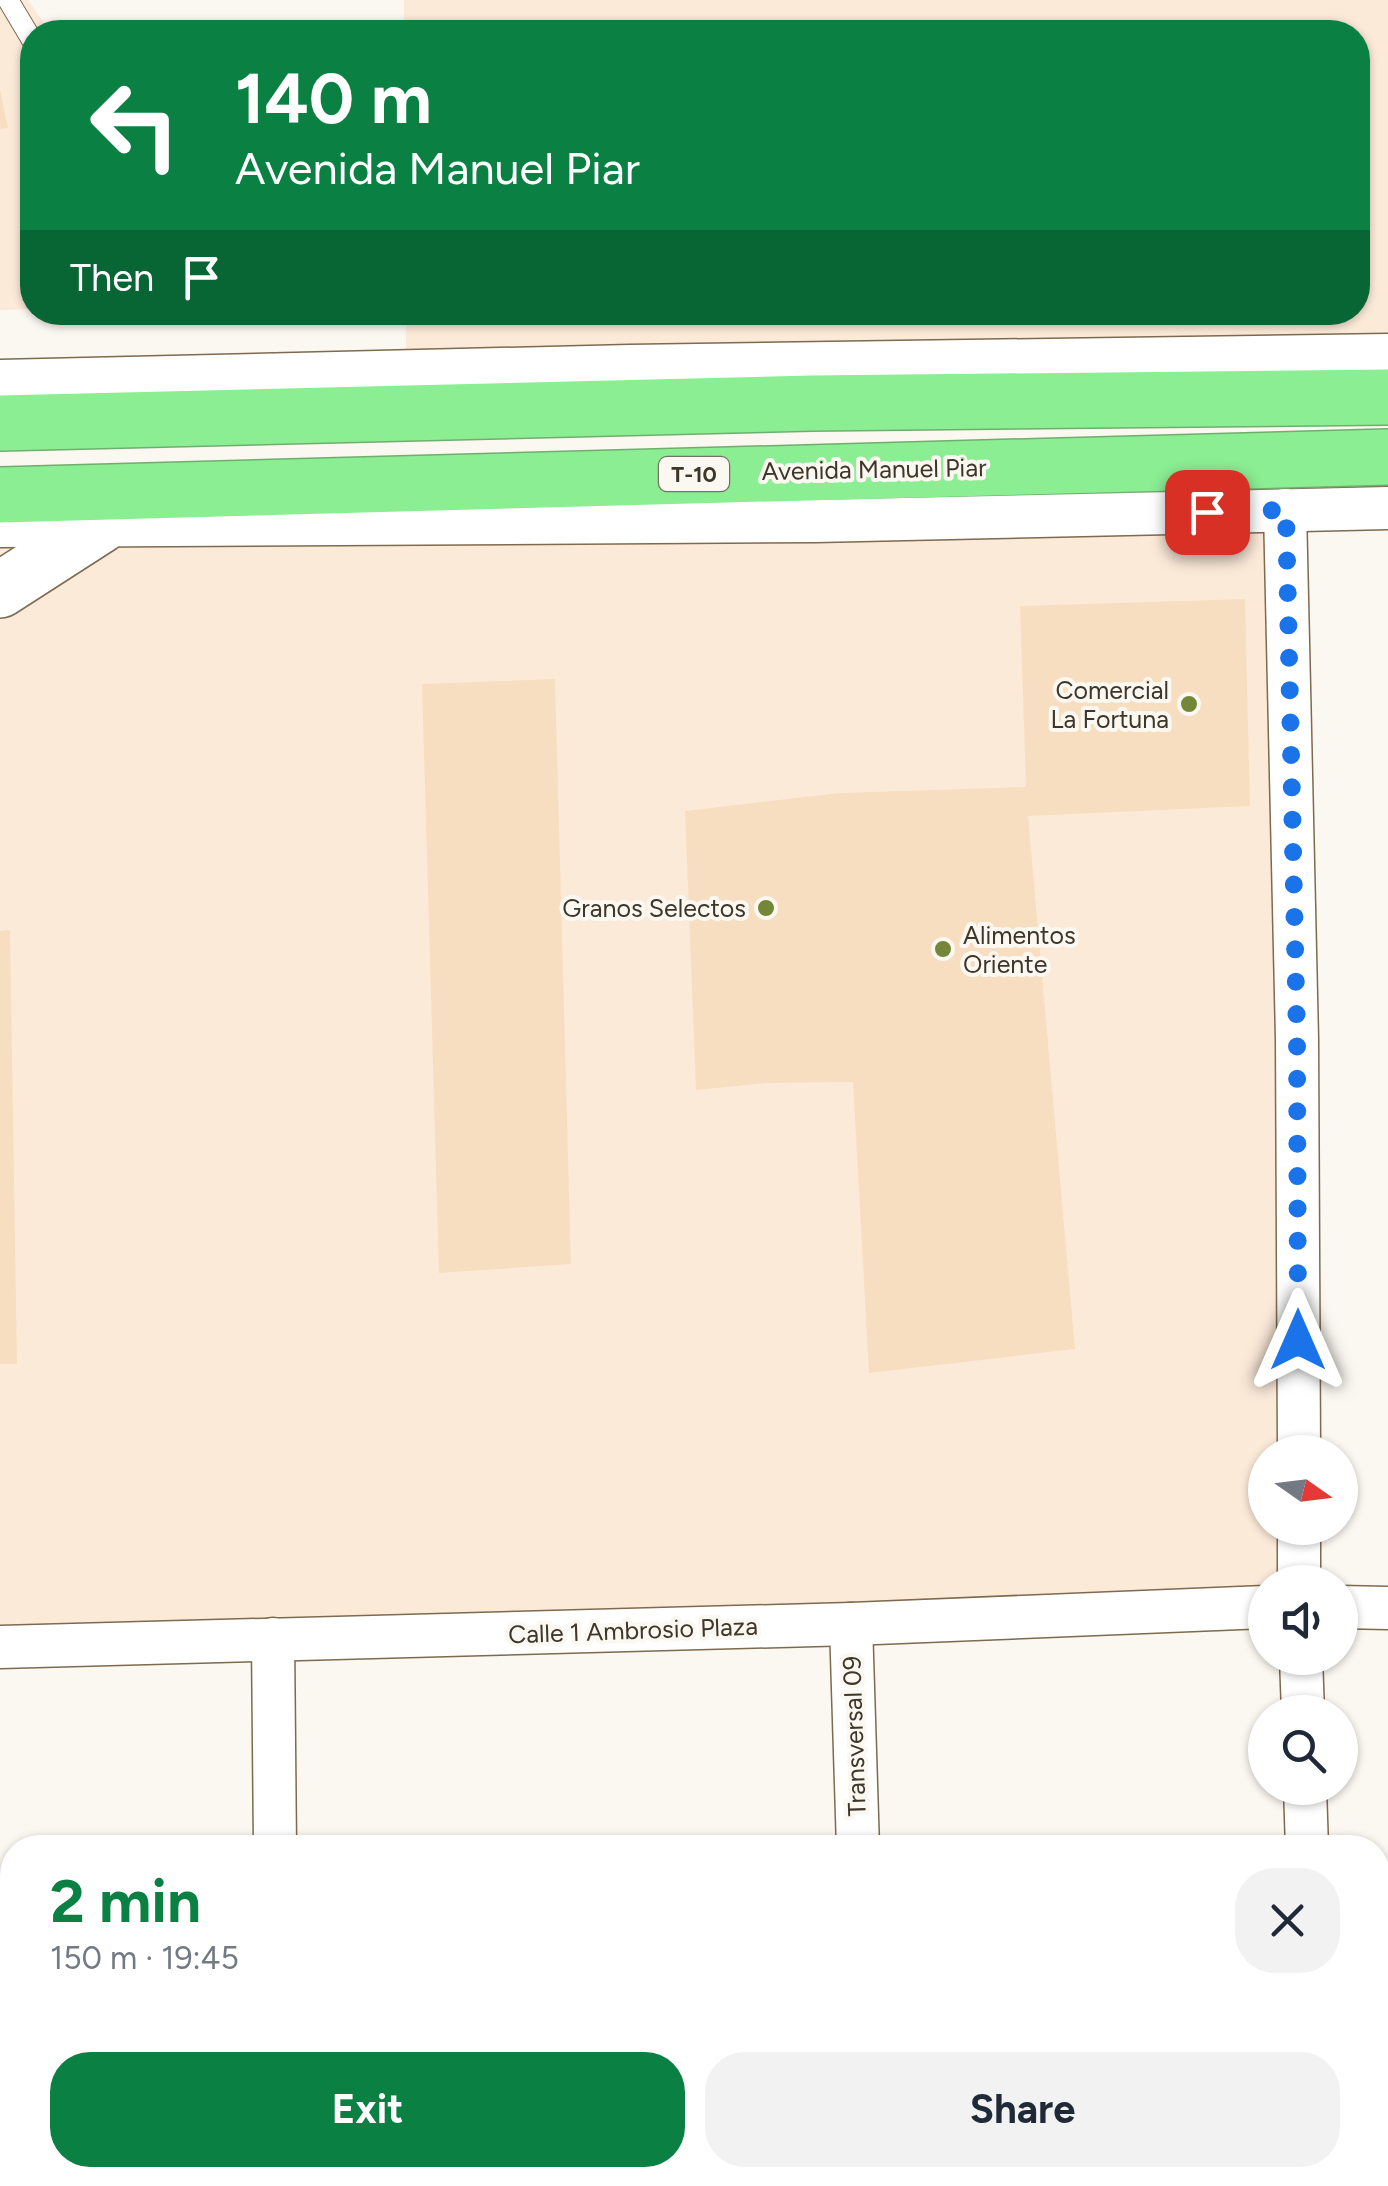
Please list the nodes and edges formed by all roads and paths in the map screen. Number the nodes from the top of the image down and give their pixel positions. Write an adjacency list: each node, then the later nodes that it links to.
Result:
1 (1388, 355): 3 (street)
2 (0, 380): 3 (street)
3 (631, 387): 4 (highway); 5 (highway)
4 (1388, 398)
5 (0, 423)
6 (1388, 457): 7 (highway, Avenida Manuel Piar / T-10)
7 (0, 495)
8 (1388, 508): 9 (street, Avenida Manuel Piar / T-10)
9 (1286, 510): 10 (street, Avenida Manuel Piar / T-10); 13 (street)
10 (101, 524): 11 (street, Avenida Manuel Piar / T-10); 12 (street)
11 (0, 526)
12 (0, 590)
13 (1299, 1435)
14 (1358, 1607): 15 (street)
15 (1388, 1608)
16 (1248, 1609): 17 (street, Calle 1 Ambrosio Plaza)
17 (850, 1624): 18 (street, Calle 1 Ambrosio Plaza); 22 (street, Transversal 09)
18 (274, 1639): 19 (street, Calle 1 Ambrosio Plaza); 21 (street)
19 (0, 1647)
20 (1307, 1805): 23 (street)
21 (275, 1835)
22 (858, 1835)
23 (1308, 1835)

